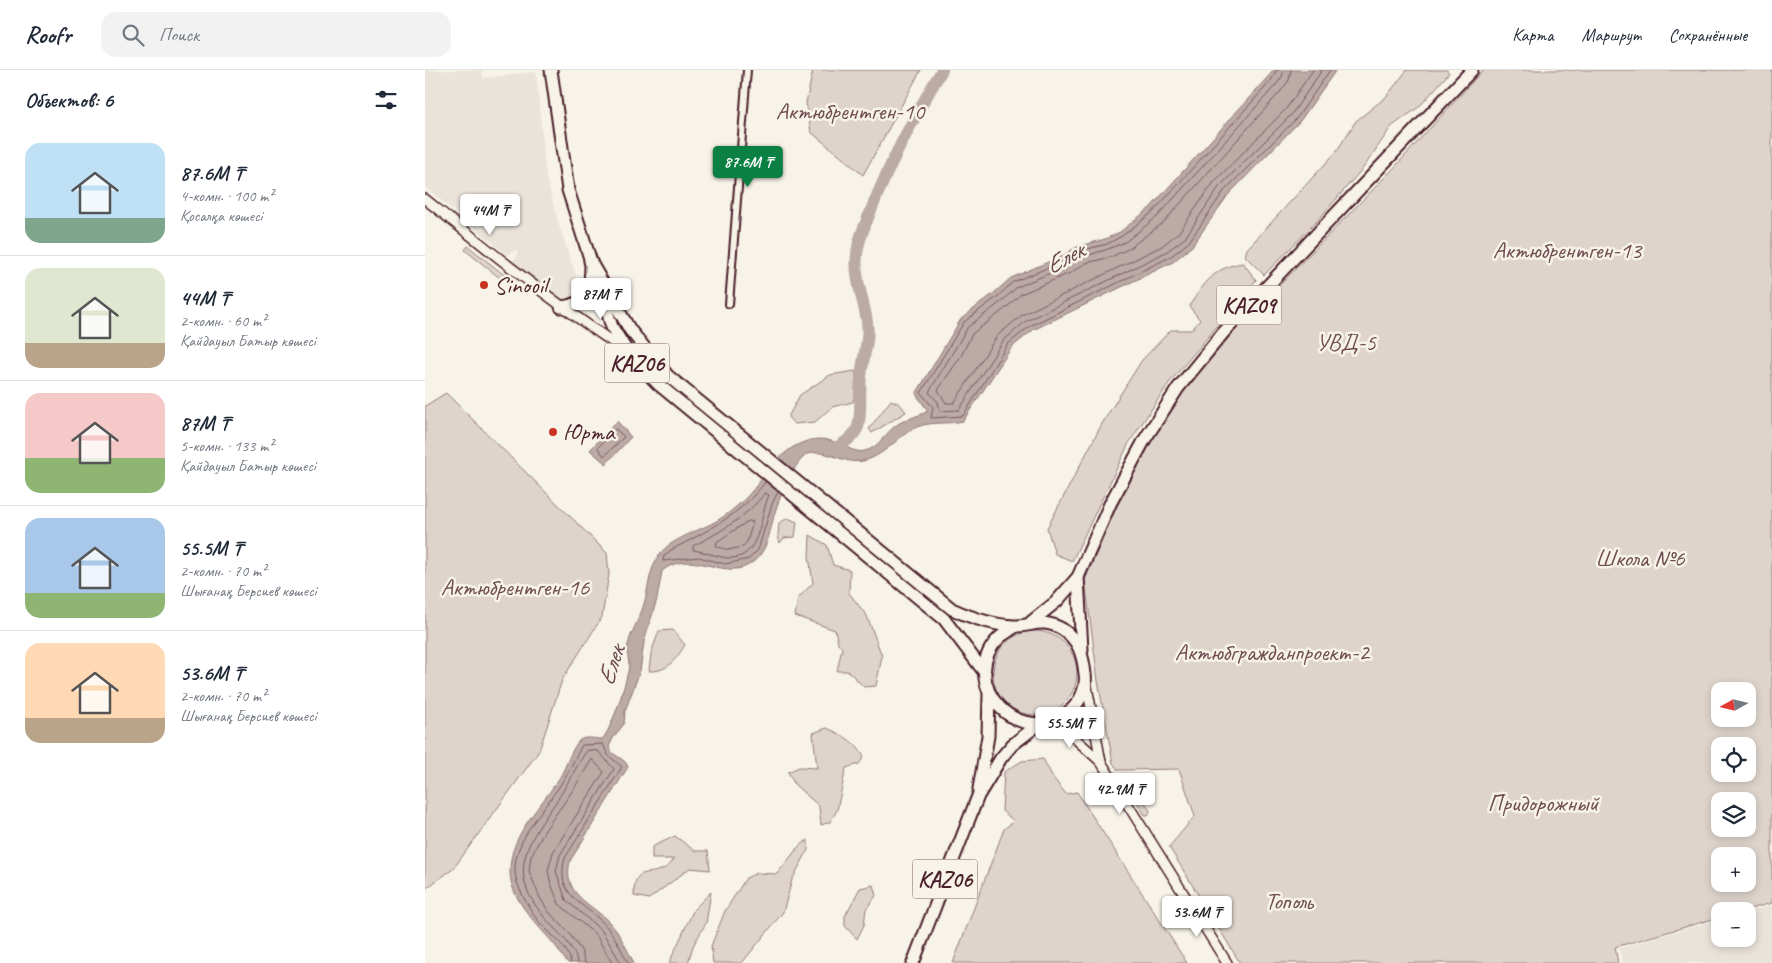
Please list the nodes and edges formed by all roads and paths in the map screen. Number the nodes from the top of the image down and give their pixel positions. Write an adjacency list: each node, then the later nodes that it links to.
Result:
1 (551, 70): 5 (highway, KАZ06)
2 (747, 70): 6 (street)
3 (1472, 70): 11 (highway, KAZ09)
4 (425, 198): 7 (main road)
5 (591, 261): 7 (highway); 8 (highway, KАZ06); 9 (highway, KАZ06)
6 (729, 304)
7 (561, 307): 8 (main road)
8 (627, 353): 9 (main road); 10 (highway, KАZ06)
9 (667, 376): 10 (highway, KАZ06)
10 (882, 560): 13 (highway, KАZ06); 15 (highway, KАZ06)
11 (1078, 578): 12 (highway, KAZ09); 14 (highway, KAZ09)
12 (1031, 622): 13 (highway, KАZ06); 14 (highway, KАZ06)
13 (1016, 626): 15 (highway, KАZ06)
14 (1082, 652): 16 (highway)
15 (985, 673): 17 (highway, KАZ06)
16 (1086, 680): 18 (highway, KАZ06); 20 (main road)
17 (989, 692): 19 (highway, KАZ06); 21 (highway, KАZ06)
18 (1050, 722): 19 (highway, KАZ06); 20 (main road)
19 (1039, 724): 21 (highway, KАZ06)
20 (1101, 762): 23 (main road)
21 (977, 796): 22 (highway, KАZ06)
22 (913, 963)
23 (1227, 963)

